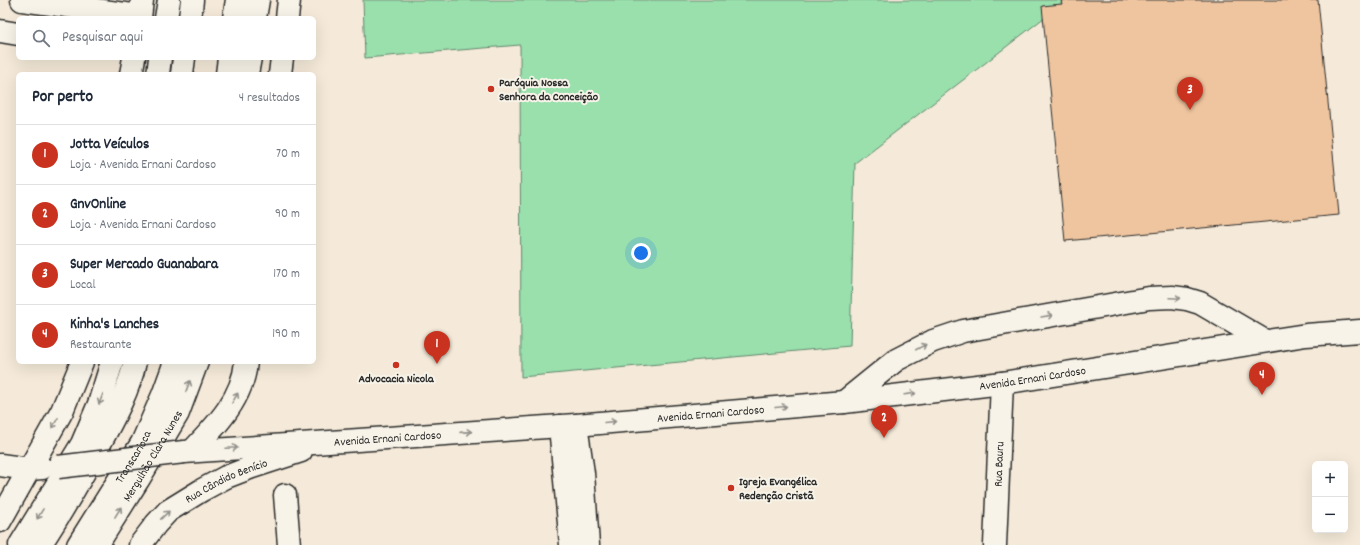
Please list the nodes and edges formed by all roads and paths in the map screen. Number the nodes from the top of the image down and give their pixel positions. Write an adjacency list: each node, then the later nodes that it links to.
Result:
1 (22, 0): 7 (main road)
2 (169, 0): 8 (main road)
3 (192, 0): 9 (main road)
4 (237, 0): 10 (main road)
5 (258, 0): 11 (main road)
6 (289, 0): 12 (main road)
7 (140, 11)
8 (166, 16)
9 (190, 16)
10 (234, 16)
11 (255, 16)
12 (287, 16)
13 (0, 32): 14 (main road)
14 (16, 34)
15 (134, 60): 21 (main road)
16 (160, 60): 22 (main road)
17 (184, 60): 23 (main road)
18 (229, 60): 24 (main road)
19 (250, 60): 25 (main road)
20 (282, 60): 26 (main road)
21 (131, 72)
22 (158, 72)
23 (182, 72)
24 (227, 72)
25 (247, 72)
26 (280, 72)
27 (1360, 330): 28 (main road, Avenida Ernani Cardoso)
28 (1265, 342): 35 (main road, Avenida Ernani Cardoso); 36 (main road, one-way to 28)
29 (81, 364): 41 (main road, one-way to 41)
30 (111, 364): 45 (main road, one-way to 45)
31 (134, 364): 46 (main road)
32 (174, 364): 47 (main road, Transcarioca)
33 (196, 364): 48 (main road, Mergulhão Clara Nunes, one-way to 33)
34 (246, 364): 39 (main road, one-way to 34)
35 (1002, 382): 36 (main road, Avenida Ernani Cardoso, one-way to 35); 53 (main road, Rua Bauru)
36 (844, 402): 37 (main road, Avenida Ernani Cardoso, one-way to 36)
37 (568, 425): 38 (main road, Avenida Ernani Cardoso, one-way to 37); 51 (main road); 52 (main road)
38 (329, 442): 39 (main road, Avenida Ernani Cardoso, one-way to 38); 49 (main road, Rua Cândido Benício, one-way to 38)
39 (188, 451): 41 (main road, Avenida Ernani Cardoso, bridge)
40 (0, 465): 41 (main road, Avenida Ernani Cardoso)
41 (29, 469): 42 (main road); 44 (main road)
42 (0, 486)
43 (285, 496): 50 (main road)
44 (0, 521)
45 (20, 545)
46 (40, 545)
47 (78, 545)
48 (97, 545)
49 (140, 545)
50 (289, 545)
51 (571, 545)
52 (588, 545)
53 (995, 545)

